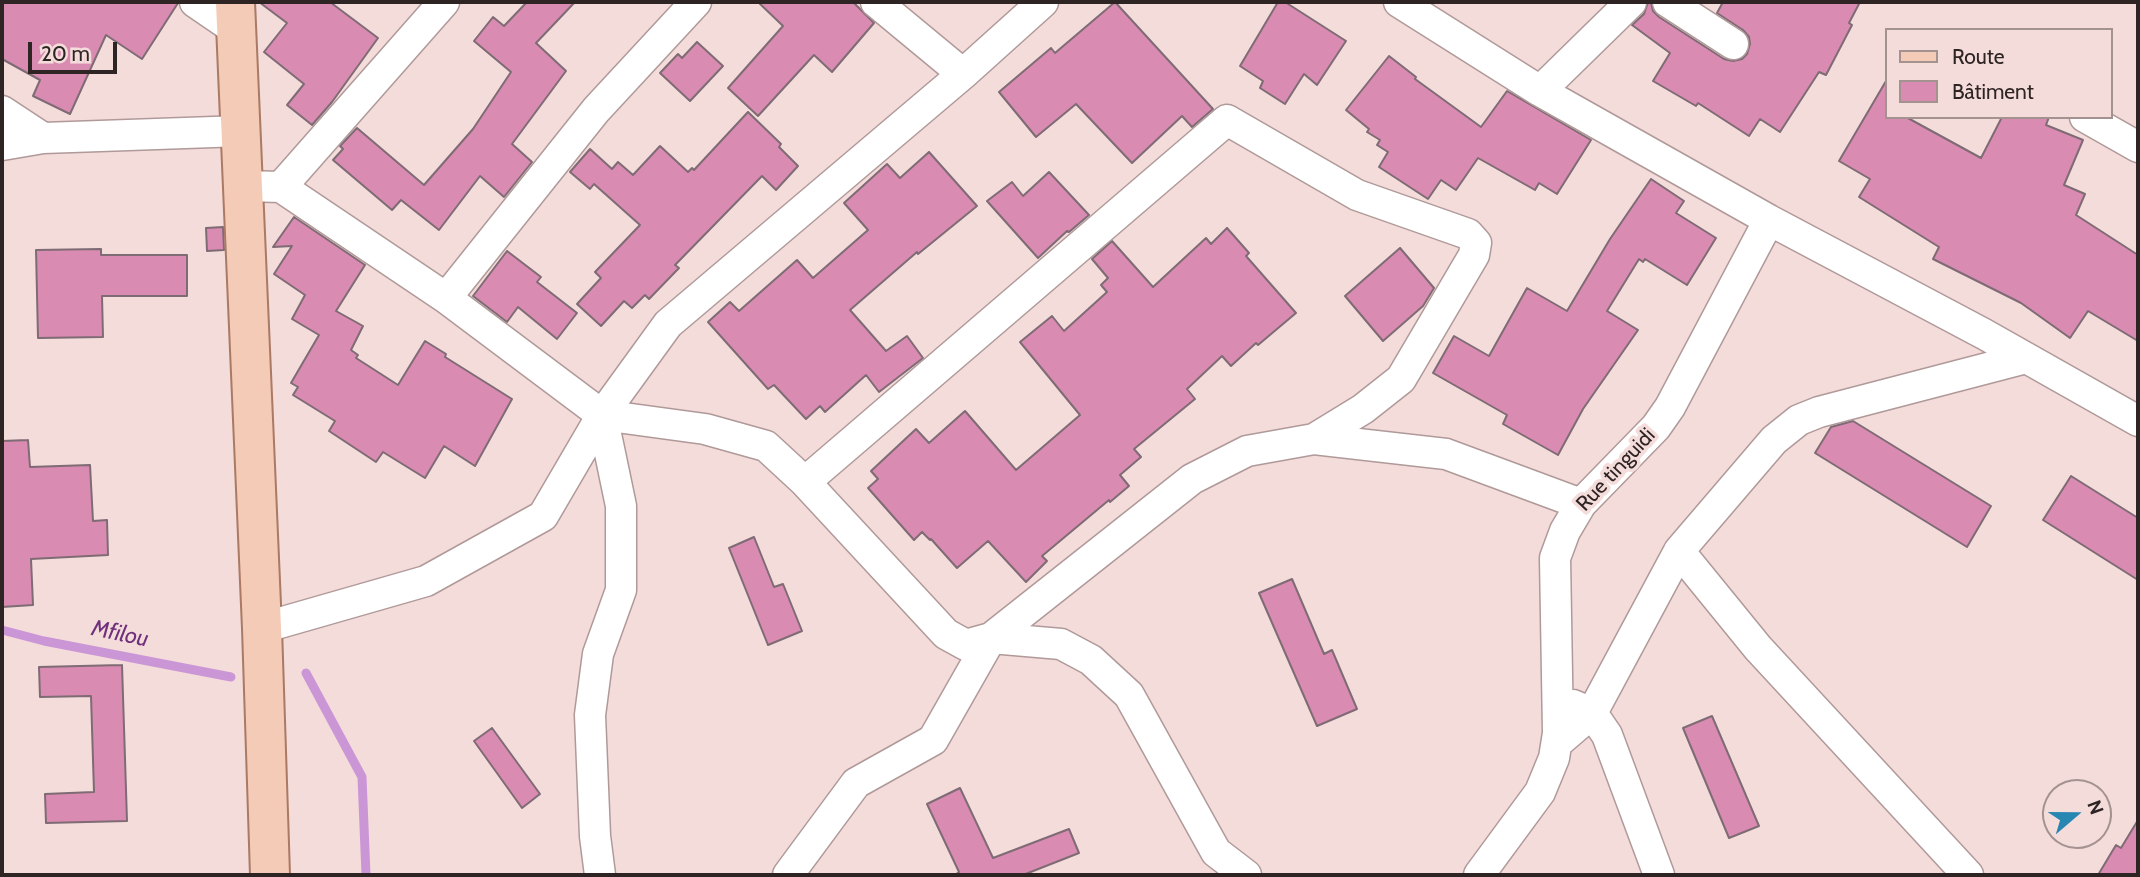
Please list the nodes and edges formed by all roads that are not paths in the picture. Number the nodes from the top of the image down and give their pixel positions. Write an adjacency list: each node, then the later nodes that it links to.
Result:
1 (195, 2): 9 (street)
2 (444, 2): 19 (street)
3 (696, 2): 21 (street)
4 (876, 2): 11 (street)
5 (1042, 2): 11 (street)
6 (1399, 2): 12 (street)
7 (1631, 2): 12 (street)
8 (1668, 2): 10 (street)
9 (236, 16): 15 (main road)
10 (1733, 44)
11 (963, 74): 23 (street)
12 (1540, 91): 20 (street)
13 (2, 111): 16 (street)
14 (2089, 119): 18 (street)
15 (242, 131): 16 (street); 19 (main road)
16 (43, 138): 17 (street)
17 (2, 145)
18 (2138, 147)
19 (263, 187): 21 (street); 29 (main road)
20 (1769, 220): 22 (street); 27 (street, Rue tinguidi)
21 (446, 298): 23 (street)
22 (2026, 358): 24 (street); 28 (street)
23 (602, 415): 26 (street); 29 (street); 35 (street)
24 (2138, 421)
25 (1314, 439): 26 (street); 27 (street); 30 (street)
26 (805, 482): 30 (street)
27 (1581, 504): 31 (street, Rue tinguidi)
28 (1679, 551): 32 (street); 40 (street)
29 (262, 628): 34 (main road)
30 (992, 638): 36 (street); 37 (street)
31 (1557, 697): 32 (street); 33 (street, Rue tinguidi)
32 (1592, 713): 33 (street); 39 (street)
33 (1557, 743): 38 (street)
34 (270, 875)
35 (600, 875)
36 (788, 875)
37 (1246, 875)
38 (1479, 875)
39 (1658, 875)
40 (1968, 875)

